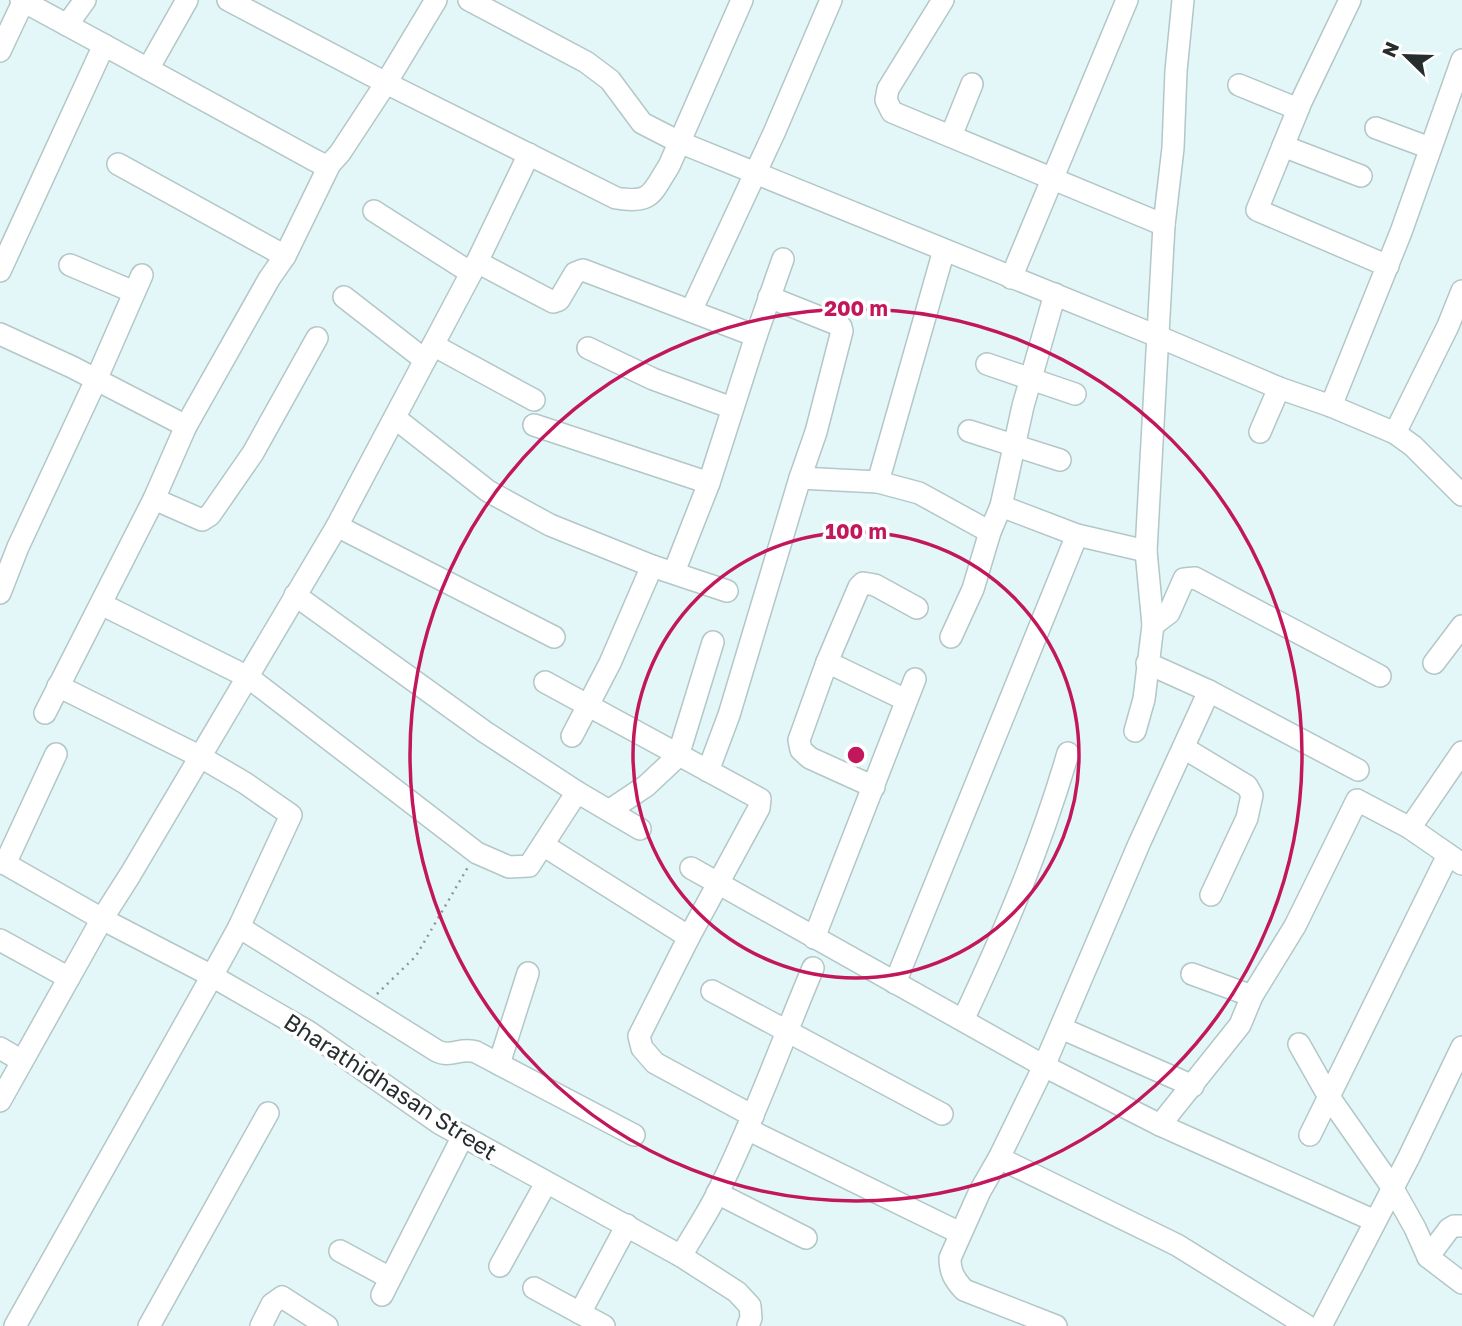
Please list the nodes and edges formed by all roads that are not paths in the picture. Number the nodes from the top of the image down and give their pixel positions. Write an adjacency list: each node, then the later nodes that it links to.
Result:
1 (23, 0): 13 (street); 15 (street)
2 (85, 0): 13 (street)
3 (187, 0): 17 (street)
4 (228, 0): 18 (street)
5 (436, 0): 18 (street)
6 (469, 0): 24 (street)
7 (831, 0): 30 (street)
8 (943, 0): 23 (street)
9 (1127, 0): 32 (street)
10 (1183, 0): 34 (street)
11 (1348, 0): 21 (street)
12 (740, 1): 24 (street)
13 (66, 25): 14 (street)
14 (104, 45): 17 (street); 41 (street)
15 (0, 51)
16 (1462, 60): 26 (street)
17 (148, 69): 29 (street)
18 (386, 83): 27 (street); 29 (street)
19 (972, 84): 23 (street)
20 (1239, 86): 21 (street)
21 (1298, 109): 25 (street)
22 (1376, 128): 26 (street)
23 (951, 136): 32 (street)
24 (679, 142): 27 (street); 30 (street)
25 (1283, 146): 31 (street); 39 (street)
26 (1430, 148): 39 (street)
27 (529, 154): 40 (street)
28 (118, 164): 36 (street)
29 (330, 164): 36 (street)
30 (756, 173): 35 (street); 47 (street)
31 (1360, 176)
32 (1052, 179): 34 (street); 42 (street)
33 (373, 211): 40 (street)
34 (1164, 225): 49 (street)
35 (944, 250): 42 (street); 71 (street)
36 (285, 256): 64 (street)
37 (783, 258): 46 (street)
38 (70, 265): 56 (street)
39 (1388, 266): 60 (street)
40 (474, 268): 47 (street); 53 (street)
41 (0, 271)
42 (1011, 278): 44 (street)
43 (1462, 291): 67 (street)
44 (1055, 294): 49 (street); 55 (street)
45 (344, 297): 53 (street)
46 (769, 297): 50 (street); 70 (street)
47 (691, 311): 50 (street)
48 (0, 334): 56 (street)
49 (1157, 335): 57 (street); 79 (street)
50 (756, 336): 61 (street)
51 (317, 338): 74 (street)
52 (588, 348): 61 (street)
53 (429, 353): 59 (street); 62 (street)
54 (987, 364): 55 (street)
55 (1031, 379): 58 (street); 68 (street)
56 (96, 380): 64 (street); 83 (street)
57 (1279, 388): 60 (street); 66 (street)
58 (1075, 394)
59 (534, 400)
60 (1331, 405): 67 (street)
61 (733, 408): 72 (street)
62 (395, 418): 76 (street); 80 (street)
63 (534, 425): 72 (street)
64 (186, 426): 74 (street)
65 (969, 431): 68 (street)
66 (1260, 432)
67 (1395, 433): 73 (street)
68 (1014, 446): 69 (street); 75 (street)
69 (1060, 460)
70 (800, 478): 71 (street); 113 (street)
71 (878, 482): 77 (street)
72 (709, 483): 81 (street)
73 (1462, 495)
74 (154, 499): 85 (street)
75 (1001, 506): 77 (street); 78 (street)
76 (337, 526): 84 (street); 89 (street)
77 (990, 531): 90 (street)
78 (1077, 535): 79 (street); 135 (street)
79 (1146, 551): 87 (street)
80 (652, 566): 81 (street); 102 (street)
81 (674, 572): 82 (street)
82 (727, 591)
83 (0, 593)
84 (295, 595): 96 (street); 115 (street)
85 (101, 604): 96 (street); 99 (street)
86 (917, 608): 92 (street)
87 (1153, 625): 93 (street); 95 (street)
88 (1462, 626): 94 (street)
89 (554, 637)
90 (951, 637)
91 (713, 642): 111 (street)
92 (827, 662): 101 (street); 114 (street)
93 (1147, 663): 100 (street); 104 (street)
94 (1434, 663)
95 (1380, 676)
96 (248, 677): 110 (street); 119 (street)
97 (915, 679): 101 (street)
98 (545, 682): 102 (street)
99 (58, 686): 103 (street); 110 (street)
100 (1209, 691): 106 (street); 112 (street)
101 (906, 700): 114 (street)
102 (589, 706): 105 (street); 111 (street)
103 (45, 713)
104 (1135, 731)
105 (572, 736)
106 (1184, 748): 124 (street); 139 (street)
107 (1462, 752): 117 (street)
108 (1068, 753): 138 (street)
109 (56, 754): 121 (street)
110 (199, 756): 125 (street); 126 (street)
111 (678, 756): 113 (street); 116 (street)
112 (1358, 770)
113 (708, 771): 123 (street)
114 (874, 787): 128 (street)
115 (576, 792): 116 (street); 119 (street)
116 (610, 810): 118 (street)
117 (1410, 828): 120 (street); 137 (street)
118 (640, 829)
119 (544, 845): 127 (street)
120 (1455, 859): 148 (street)
121 (3, 862): 125 (street, Bharathidhasan Street)
122 (691, 868): 123 (street)
123 (718, 883): 127 (street); 128 (street)
124 (1211, 895)
125 (102, 919): 133 (street, Bharathidhasan Street); 134 (street)
126 (239, 926): 133 (street); 145 (street)
127 (689, 937): 152 (street)
128 (814, 938): 135 (street)
129 (0, 940): 134 (street)
130 (813, 968): 140 (street)
131 (528, 973): 145 (street)
132 (1192, 974): 137 (street)
133 (212, 976): 156 (street, Bharathidhasan Street); 173 (street)
134 (69, 978): 144 (street)
135 (895, 983): 138 (street)
136 (712, 991): 140 (street)
137 (1252, 996): 147 (street)
138 (963, 1020): 146 (street)
139 (1060, 1028): 146 (street); 147 (street)
140 (787, 1030): 151 (street); 152 (street)
141 (1299, 1044): 148 (street)
142 (1462, 1047): 159 (street)
143 (0, 1048): 144 (street)
144 (22, 1061): 149 (street)
145 (499, 1064): 154 (street)
146 (1044, 1066): 153 (street); 157 (street)
147 (1193, 1086): 153 (street)
148 (1328, 1097): 155 (street); 159 (street)
149 (0, 1101)
150 (268, 1113): 174 (street)
151 (942, 1114)
152 (750, 1123): 160 (street); 164 (street)
153 (1160, 1125): 161 (street)
154 (634, 1135)
155 (1310, 1135)
156 (463, 1136): 158 (street, Bharathidhasan Street); 166 (street)
157 (999, 1158): 164 (street); 180 (street)
158 (546, 1183): 162 (street, Bharathidhasan Street); 169 (street)
159 (1392, 1187): 161 (street); 168 (street)
160 (717, 1193): 165 (street); 167 (street)
161 (1375, 1221): 181 (street)
162 (626, 1225): 167 (street, Bharathidhasan Street); 172 (street)
163 (1462, 1226): 168 (street)
164 (960, 1233): 179 (street)
165 (806, 1238)
166 (340, 1251)
167 (681, 1256): 178 (street, Bharathidhasan Street)
168 (1428, 1257): 170 (street)
169 (500, 1266)
170 (1462, 1283)
171 (534, 1288): 172 (street)
172 (580, 1313): 177 (street)
173 (17, 1325)
174 (149, 1326)
175 (261, 1326): 176 (street)
176 (327, 1326)
177 (604, 1326)
178 (748, 1326)
179 (1056, 1326)
180 (1307, 1326)
181 (1321, 1326)

